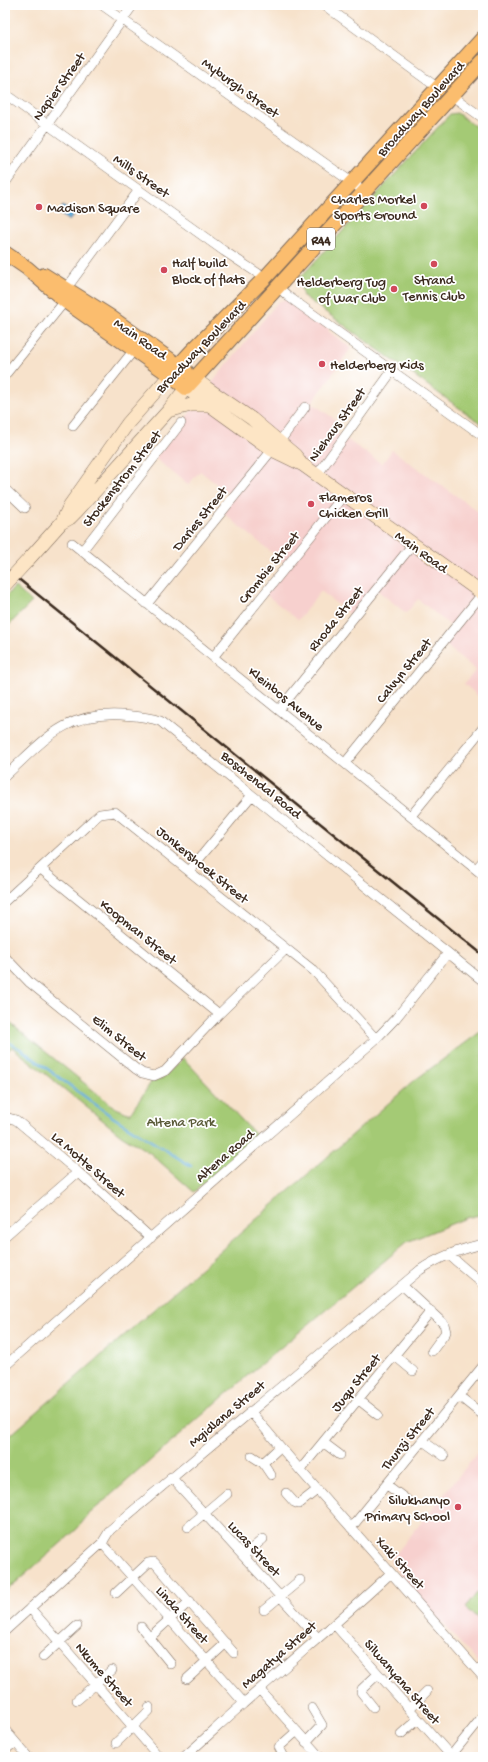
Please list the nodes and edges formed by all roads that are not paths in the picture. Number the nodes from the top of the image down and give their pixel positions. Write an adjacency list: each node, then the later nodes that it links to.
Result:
1 (102, 5): 4 (street, Myburgh Street)
2 (133, 5): 4 (street, Napier Street)
3 (324, 5): 7 (street)
4 (122, 20): 11 (street, Napier Street); 13 (street, Myburgh Street)
5 (483, 38): 7 (main road, Broadway Boulevard / R44)
6 (483, 61): 9 (main road, Broadway Boulevard / R44)
7 (438, 88): 13 (main road, Broadway Boulevard / R44)
8 (5, 94): 11 (street, Mills Street)
9 (451, 96): 10 (street); 15 (main road, Broadway Boulevard / R44)
10 (483, 118)
11 (47, 124): 12 (street, Napier Street); 14 (street, Mills Street)
12 (5, 183)
13 (352, 183): 15 (street, Myburgh Street); 17 (main road, Broadway Boulevard / R44)
14 (139, 190): 17 (street, Mills Street); 19 (street)
15 (364, 191): 18 (main road, Broadway Boulevard / R44)
16 (5, 252): 19 (main road, Main Road)
17 (265, 278): 21 (main road, Broadway Boulevard / R44)
18 (278, 287): 22 (street); 24 (main road, Broadway Boulevard / R44)
19 (65, 295): 20 (main road, Main Road); 21 (main road, Main Road); 23 (street)
20 (134, 350): 21 (main road, Main Road); 29 (street)
21 (175, 370): 24 (main road, Main Road); 36 (main road, Broadway Boulevard)
22 (392, 371): 30 (street); 32 (street, Niehaus Street)
23 (5, 375)
24 (190, 383): 25 (main road, Main Road); 27 (main road, Broadway Boulevard); 31 (main road, Main Road)
25 (209, 405): 27 (main road); 31 (main road, Main Road)
26 (305, 407): 31 (street, Daries Street)
27 (168, 411): 36 (main road, Broadway Boulevard)
28 (181, 423): 39 (street, Stockenstrom Street)
29 (73, 426)
30 (483, 436)
31 (276, 446): 32 (main road, Main Road); 42 (street, Daries Street)
32 (317, 475): 34 (main road, Main Road)
33 (5, 489): 35 (street)
34 (344, 495): 38 (main road, Main Road); 43 (street, Crombie Street)
35 (25, 508)
36 (61, 523): 40 (main road, Broadway Boulevard, bridge)
37 (72, 543): 39 (street, Kleinbos Avenue)
38 (413, 544): 41 (main road, Main Road); 44 (street, Rhoda Street)
39 (82, 551): 42 (street, Kleinbos Avenue)
40 (5, 585)
41 (482, 594): 46 (street, Calvyn Street)
42 (147, 604): 43 (street, Kleinbos Avenue)
43 (214, 656): 44 (street, Kleinbos Avenue)
44 (279, 710): 46 (street, Kleinbos Avenue)
45 (483, 728): 49 (street)
46 (345, 763): 49 (street, Kleinbos Avenue)
47 (6, 773): 48 (street, Boschendal Road)
48 (252, 795): 52 (street); 56 (street, Boschendal Road)
49 (412, 816): 53 (street, Kleinbos Avenue)
50 (483, 861): 53 (street)
51 (41, 869): 52 (street, Jonkershoek Street); 54 (street, Jonkershoek Street); 59 (street, Koopman Street)
52 (189, 871): 55 (street, Jonkershoek Street)
53 (480, 872)
54 (5, 901)
55 (286, 949): 59 (street, Elim Street); 60 (street, Jonkershoek Street)
56 (448, 953): 58 (street, Boschendal Road); 60 (street, Altena Road)
57 (5, 957): 59 (street, Elim Street)
58 (483, 980)
59 (219, 1014)
60 (376, 1039): 64 (street, Altena Road)
61 (5, 1117): 62 (street, La Motte Street)
62 (78, 1172): 63 (street); 64 (street, La Motte Street)
63 (5, 1236)
64 (151, 1238): 72 (street, Altena Road)
65 (483, 1244): 66 (street, Mgidlana Street)
66 (449, 1255): 67 (street); 68 (street, Mgidlana Street)
67 (483, 1284)
68 (402, 1285): 69 (street); 77 (street, Mgidlana Street)
69 (431, 1311): 70 (street); 71 (street, Juqu Street)
70 (432, 1351)
71 (394, 1356): 74 (street); 76 (street, Juqu Street)
72 (5, 1366)
73 (483, 1366): 75 (street, Thunzi Street)
74 (413, 1371)
75 (459, 1396): 79 (street); 80 (street, Thunzi Street)
76 (359, 1400): 78 (street); 81 (street, Juqu Street)
77 (250, 1411): 82 (street, Xaki Street); 89 (street, Mgidlana Street)
78 (378, 1415)
79 (483, 1415)
80 (423, 1441): 85 (street); 90 (street, Thunzi Street)
81 (324, 1443): 83 (street); 87 (street, Juqu Street)
82 (280, 1447): 86 (street); 87 (street, Xaki Street)
83 (340, 1455)
84 (252, 1456): 86 (street)
85 (444, 1456)
86 (263, 1463): 88 (street)
87 (300, 1470): 91 (street, Xaki Street)
88 (271, 1475)
89 (171, 1478): 95 (street, Lucas Street); 99 (street, Mgidlana Street)
90 (387, 1484): 94 (street); 97 (street, Thunzi Street)
91 (317, 1490): 92 (street); 97 (street, Xaki Street)
92 (286, 1493)
93 (227, 1494): 95 (street)
94 (407, 1500)
95 (204, 1513): 96 (street); 100 (street, Lucas Street)
96 (188, 1527)
97 (351, 1528): 101 (street, Xaki Street)
98 (263, 1539): 100 (street)
99 (102, 1543): 102 (street, Linda Street); 107 (street, Mgidlana Street)
100 (243, 1556): 105 (street, Lucas Street)
101 (391, 1573): 110 (street, Magatya Street); 124 (street, Xaki Street)
102 (132, 1578): 104 (street); 106 (street); 109 (street, Linda Street)
103 (300, 1580): 105 (street)
104 (116, 1593)
105 (281, 1597): 108 (street); 115 (street, Lucas Street)
106 (190, 1601): 109 (street); 117 (street)
107 (30, 1608): 113 (street, Mgidlana Street); 116 (street, Nkume Street)
108 (264, 1610)
109 (169, 1619): 114 (street); 120 (street, Linda Street)
110 (335, 1625): 115 (street, Magatya Street); 123 (street, Silwanyana Street)
111 (77, 1626): 116 (street)
112 (141, 1627): 114 (street)
113 (5, 1630)
114 (150, 1637): 121 (street)
115 (318, 1638): 127 (street, Magatya Street)
116 (60, 1642): 119 (street); 126 (street, Nkume Street)
117 (226, 1643): 118 (street); 120 (street)
118 (234, 1653)
119 (43, 1657)
120 (206, 1661): 125 (street); 130 (street, Linda Street)
121 (171, 1664)
122 (112, 1670): 126 (street)
123 (378, 1674): 132 (street); 134 (street, Silwanyana Street)
124 (483, 1677)
125 (187, 1679)
126 (96, 1684): 129 (street); 137 (street, Nkume Street)
127 (260, 1690): 130 (street, Magatya Street); 139 (street)
128 (427, 1691): 134 (street)
129 (77, 1700)
130 (244, 1703): 145 (street, Magatya Street)
131 (149, 1707): 137 (street)
132 (373, 1707)
133 (312, 1708): 142 (street)
134 (409, 1709): 136 (street, Silwanyana Street)
135 (483, 1716): 146 (street)
136 (418, 1720): 140 (street); 146 (street, Silwanyana Street)
137 (134, 1727): 143 (street); 148 (street, Nkume Street)
138 (5, 1730): 141 (street)
139 (297, 1731): 142 (street); 149 (street)
140 (400, 1734)
141 (15, 1742): 144 (street); 147 (street)
142 (306, 1742): 150 (street)
143 (116, 1743)
144 (5, 1750)
145 (187, 1756)
146 (450, 1756)
147 (28, 1757)
148 (159, 1757)
149 (284, 1757)
150 (320, 1757)

